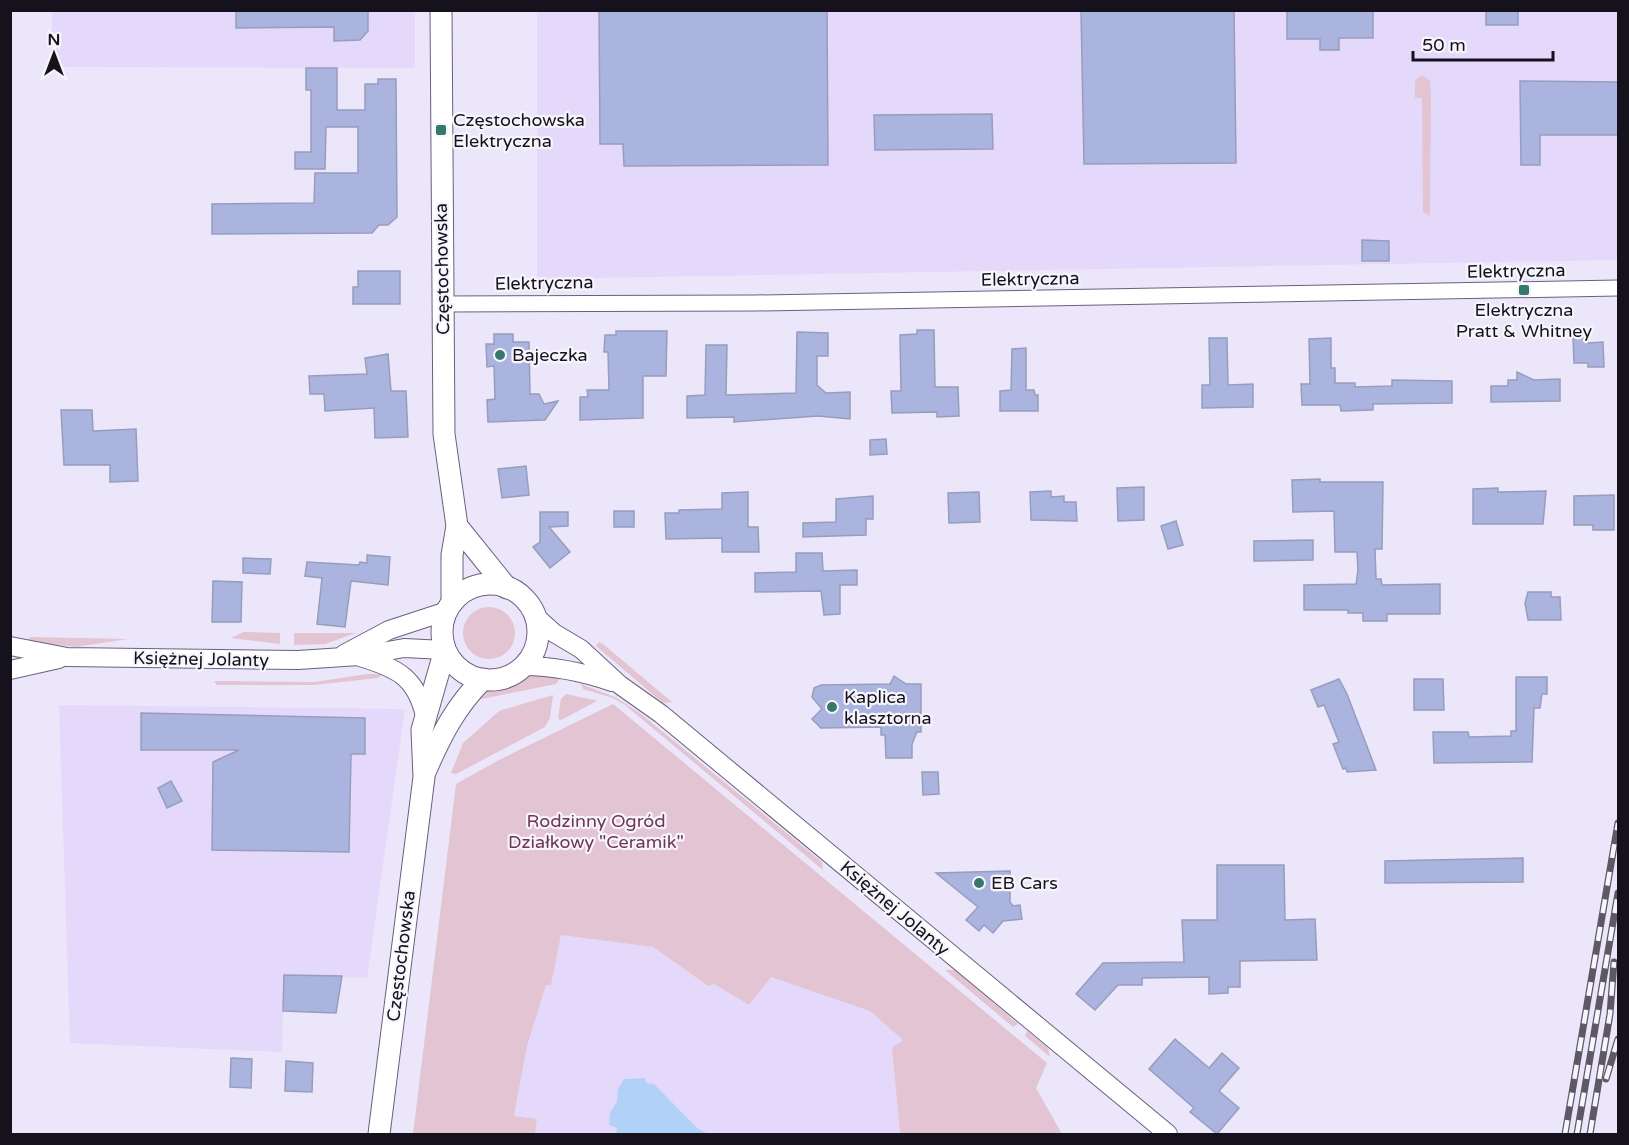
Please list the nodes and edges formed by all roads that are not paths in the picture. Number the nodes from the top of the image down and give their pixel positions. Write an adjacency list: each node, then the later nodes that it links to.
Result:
1 (441, 10): 3 (main road, Częstochowska)
2 (1618, 288): 3 (street, Elektryczna)
3 (443, 304): 4 (main road, Częstochowska)
4 (457, 526): 5 (main road); 6 (main road, Częstochowska)
5 (507, 588): 6 (main road); 7 (main road)
6 (450, 606): 9 (main road); 12 (street, Księżnej Jolanty)
7 (534, 616): 13 (main road); 16 (street, Księżnej Jolanty)
8 (10, 646): 11 (street, Księżnej Jolanty)
9 (445, 650): 10 (street, Księżnej Jolanty); 15 (main road); 17 (main road, Częstochowska)
10 (359, 656): 12 (street, Księżnej Jolanty); 17 (street)
11 (67, 657): 12 (street, Księżnej Jolanty); 14 (street, Księżnej Jolanty)
12 (335, 659)
13 (523, 666): 15 (main road); 16 (street, Księżnej Jolanty)
14 (10, 670)
15 (483, 680): 18 (main road, Częstochowska)
16 (620, 685): 20 (street, Księżnej Jolanty)
17 (425, 716): 18 (main road, Częstochowska)
18 (424, 777): 19 (main road, Częstochowska)
19 (379, 1134)
20 (1168, 1134)

